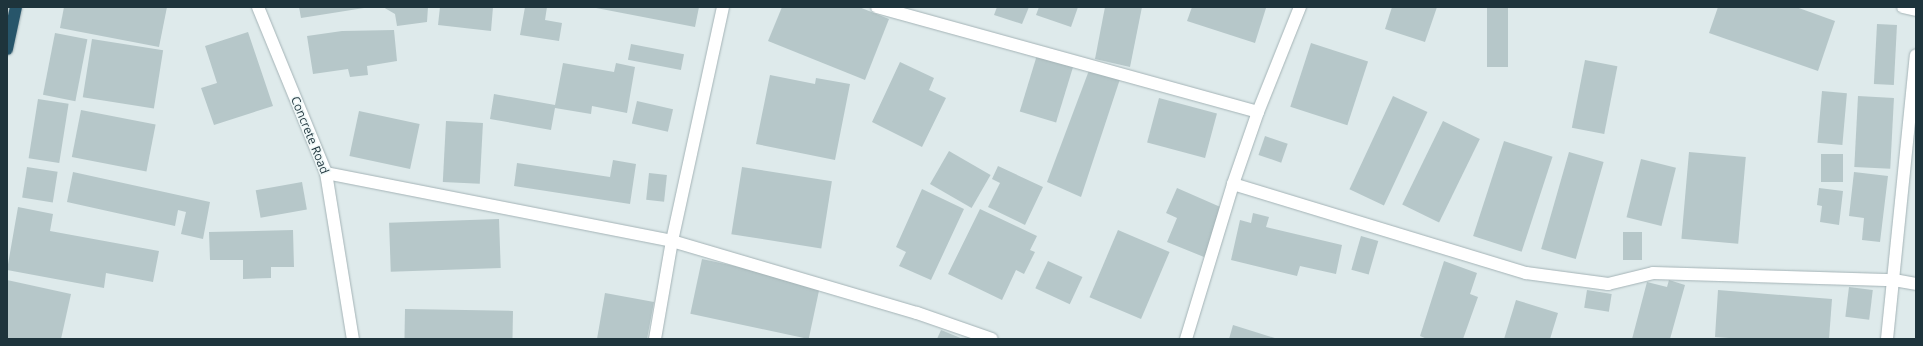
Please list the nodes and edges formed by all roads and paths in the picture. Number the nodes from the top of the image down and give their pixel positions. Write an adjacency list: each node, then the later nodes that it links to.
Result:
1 (16, 7): 8 (highway)
2 (258, 7): 11 (street, Concrete Road)
3 (723, 7): 13 (street)
4 (877, 7): 10 (street)
5 (1300, 7): 10 (street)
6 (1903, 7): 7 (street)
7 (1916, 10)
8 (7, 49)
9 (1916, 55): 14 (street)
10 (1258, 112): 12 (street)
11 (326, 173): 13 (street); 16 (street, Concrete Road)
12 (1232, 184): 14 (street); 19 (street)
13 (672, 241): 17 (street); 18 (street)
14 (1894, 280): 15 (street); 20 (street)
15 (1916, 284)
16 (353, 339)
17 (655, 339)
18 (992, 339)
19 (1186, 339)
20 (1887, 339)

